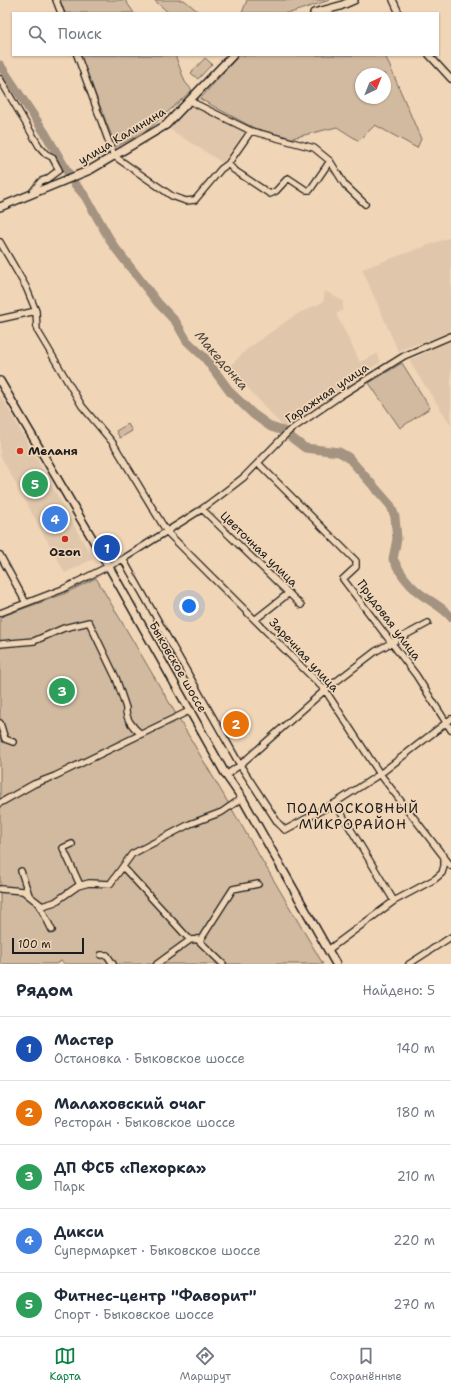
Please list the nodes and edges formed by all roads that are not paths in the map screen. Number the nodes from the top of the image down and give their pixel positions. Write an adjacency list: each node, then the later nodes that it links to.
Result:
1 (56, 0): 4 (street)
2 (354, 0): 5 (main road)
3 (393, 0): 6 (street)
4 (61, 12)
5 (318, 12)
6 (399, 12)
7 (77, 56): 14 (street)
8 (232, 56): 12 (main road, улица Калинина)
9 (430, 56): 11 (street)
10 (0, 79): 17 (street)
11 (451, 79)
12 (190, 101): 13 (street); 14 (main road, улица Калинина)
13 (251, 131): 15 (street); 16 (street)
14 (114, 156): 16 (street); 17 (main road, улица Калинина)
15 (330, 161): 16 (street); 18 (street)
16 (228, 164)
17 (30, 195): 19 (main road, улица Калинина)
18 (366, 204)
19 (0, 207)
20 (0, 242): 21 (street, Заречная улица)
21 (36, 311): 22 (street); 27 (street, Заречная улица)
22 (0, 319)
23 (451, 336): 25 (street, Гаражная улица)
24 (0, 381): 30 (main road, Быковское шоссе)
25 (258, 463): 26 (street, Гаражная улица); 37 (street, Прудовая улица)
26 (202, 509): 27 (street, Гаражная улица); 31 (street, Цветочная улица)
27 (167, 532): 29 (street, Гаражная улица); 35 (street, Заречная улица)
28 (0, 555): 32 (street)
29 (123, 559): 30 (street, Гаражная улица); 46 (street)
30 (109, 567): 32 (street, Гаражная улица); 40 (main road, Быковское шоссе)
31 (289, 593): 33 (street, Цветочная улица); 35 (street)
32 (26, 603): 34 (street, Гаражная улица)
33 (301, 605)
34 (0, 613)
35 (256, 619): 39 (street, Заречная улица)
36 (428, 623): 37 (street)
37 (393, 642): 39 (street); 41 (street, Прудовая улица)
38 (0, 644): 44 (street)
39 (325, 690): 46 (street); 47 (street, Заречная улица)
40 (191, 710): 44 (street); 48 (main road, Быковское шоссе)
41 (449, 721): 43 (street, Прудовая улица); 47 (street)
42 (0, 723): 45 (street)
43 (451, 730)
44 (141, 734): 50 (street)
45 (13, 742)
46 (240, 765): 48 (street); 51 (street)
47 (380, 774): 51 (street); 53 (street, Заречная улица)
48 (226, 775): 49 (main road, Быковское шоссе)
49 (242, 798): 55 (street); 67 (main road, Быковское шоссе)
50 (0, 803)
51 (335, 803): 61 (street)
52 (72, 844): 58 (street)
53 (444, 856): 54 (street, Заречная улица); 61 (street)
54 (451, 866)
55 (123, 867): 58 (street); 66 (street)
56 (21, 871): 60 (street)
57 (258, 884): 65 (street)
58 (80, 885): 62 (street)
59 (0, 889): 60 (street)
60 (28, 895): 62 (street)
61 (394, 901): 67 (street)
62 (39, 904): 63 (street)
63 (52, 930)
64 (451, 937): 73 (street)
65 (197, 939): 66 (street); 71 (street)
66 (190, 940): 70 (street)
67 (328, 950): 72 (main road, Быковское шоссе)
68 (101, 955): 69 (street)
69 (113, 964)
70 (158, 964)
71 (223, 964)
72 (336, 964)
73 (409, 964)

